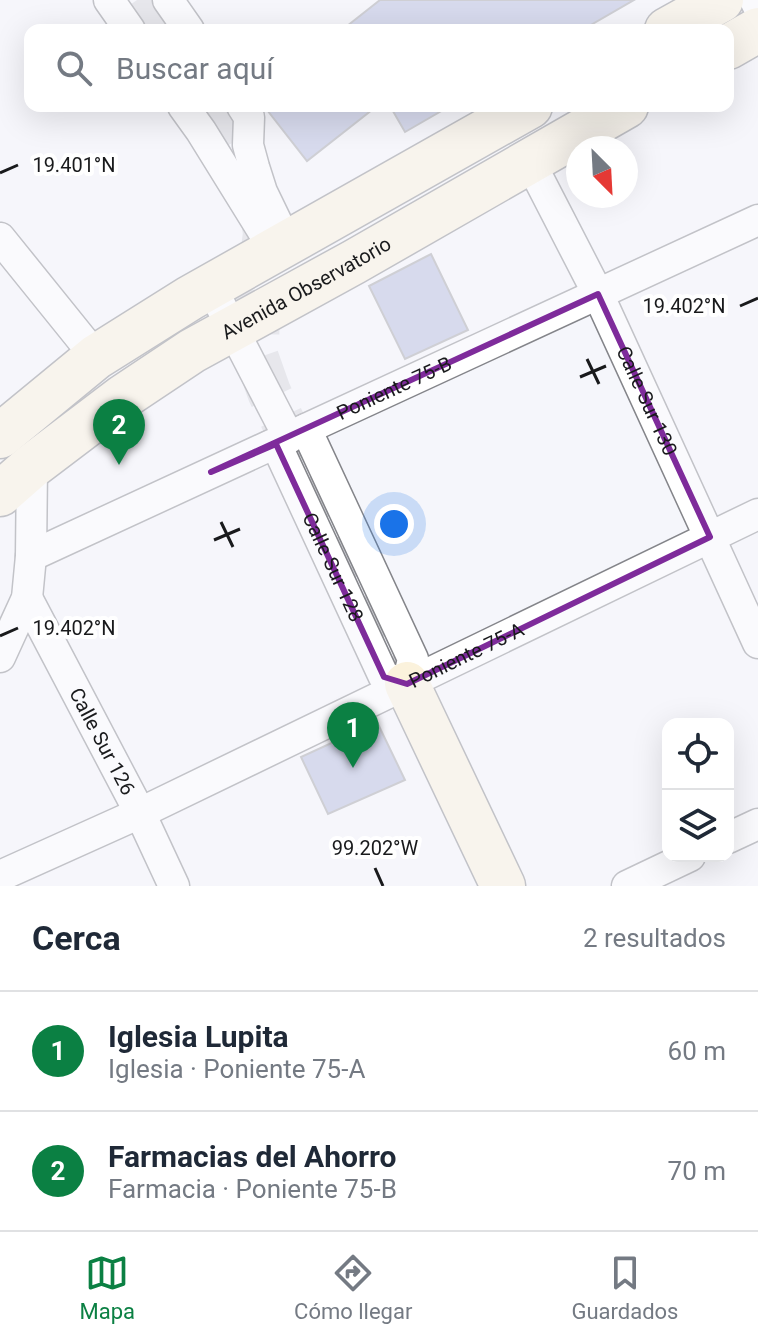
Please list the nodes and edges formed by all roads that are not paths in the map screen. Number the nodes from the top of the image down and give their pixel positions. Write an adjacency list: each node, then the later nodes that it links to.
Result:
1 (109, 0): 6 (street)
2 (168, 0): 7 (street)
3 (721, 0): 8 (main road)
4 (755, 0): 5 (street)
5 (758, 6)
6 (126, 24)
7 (185, 24)
8 (678, 24)
9 (758, 30): 10 (main road)
10 (734, 44)
11 (187, 112): 15 (street)
12 (246, 112): 15 (street); 19 (street)
13 (519, 112): 19 (main road)
14 (616, 112): 16 (main road, Avenida Observatorio)
15 (201, 131): 19 (street)
16 (530, 162): 21 (street, Calle Sur 130); 22 (main road, Avenida Observatorio)
17 (758, 220): 21 (street, Poniente 75-B)
18 (0, 238): 23 (street)
19 (280, 246): 20 (main road)
20 (211, 287): 22 (street, Calle Sur 128); 23 (main road)
21 (598, 294): 25 (street, Poniente 75-B); 28 (street, Calle Sur 130)
22 (233, 328): 25 (street, Calle Sur 128); 26 (main road, Avenida Observatorio)
23 (96, 357): 24 (main road)
24 (0, 436)
25 (288, 438): 29 (street, Poniente 75-B); 33 (street, Calle Sur 128); 33 (street, Calle Sur 128)
26 (16, 480): 29 (street)
27 (758, 514): 28 (street, Poniente 75-A)
28 (710, 537): 31 (street, Calle Sur 130); 33 (street, Poniente 75-A)
29 (31, 556): 30 (street)
30 (27, 598): 32 (street); 34 (street, Calle Sur 126)
31 (758, 643)
32 (0, 657)
33 (407, 684): 34 (street, Poniente 75-A); 40 (main road, Calle Sur 128)
34 (140, 813): 38 (street, Poniente 75-A); 39 (street, Calle Sur 126)
35 (758, 824): 36 (street)
36 (734, 835)
37 (677, 862): 41 (street)
38 (0, 876)
39 (174, 886)
40 (503, 886)
41 (627, 886)

